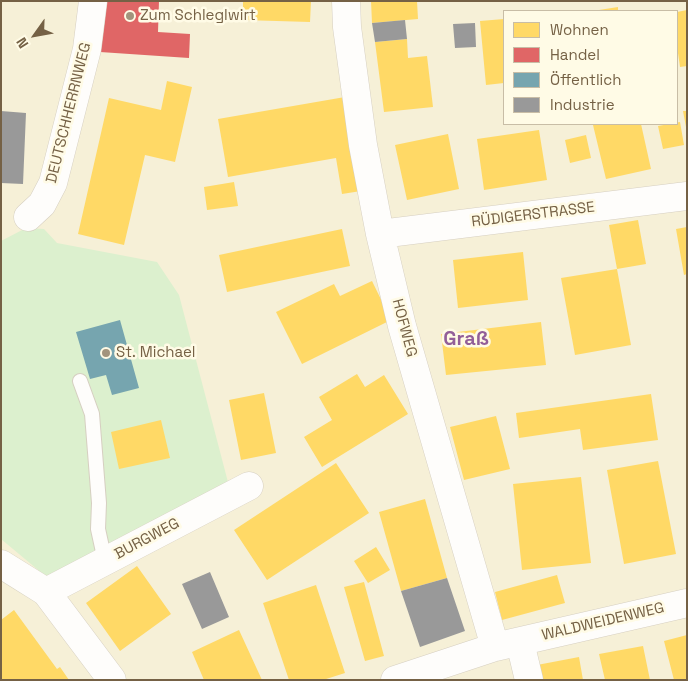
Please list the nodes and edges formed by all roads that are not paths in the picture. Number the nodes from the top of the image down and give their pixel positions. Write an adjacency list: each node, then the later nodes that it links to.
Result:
1 (93, 1): 4 (street, DEUTSCHHERRNWEG)
2 (346, 1): 5 (street, HOFWEG)
3 (687, 196): 5 (street, RÜDIGERSTRASSE)
4 (28, 217)
5 (380, 234): 12 (street, HOFWEG)
6 (80, 381): 8 (lane)
7 (249, 486): 8 (street, BURGWEG)
8 (105, 561): 10 (street, BURGWEG)
9 (1, 564): 10 (street)
10 (46, 592): 13 (street)
11 (687, 603): 12 (street, WALDWEIDENWEG)
12 (507, 644): 14 (street, WALDWEIDENWEG); 15 (street)
13 (112, 680)
14 (395, 680)
15 (529, 680)

